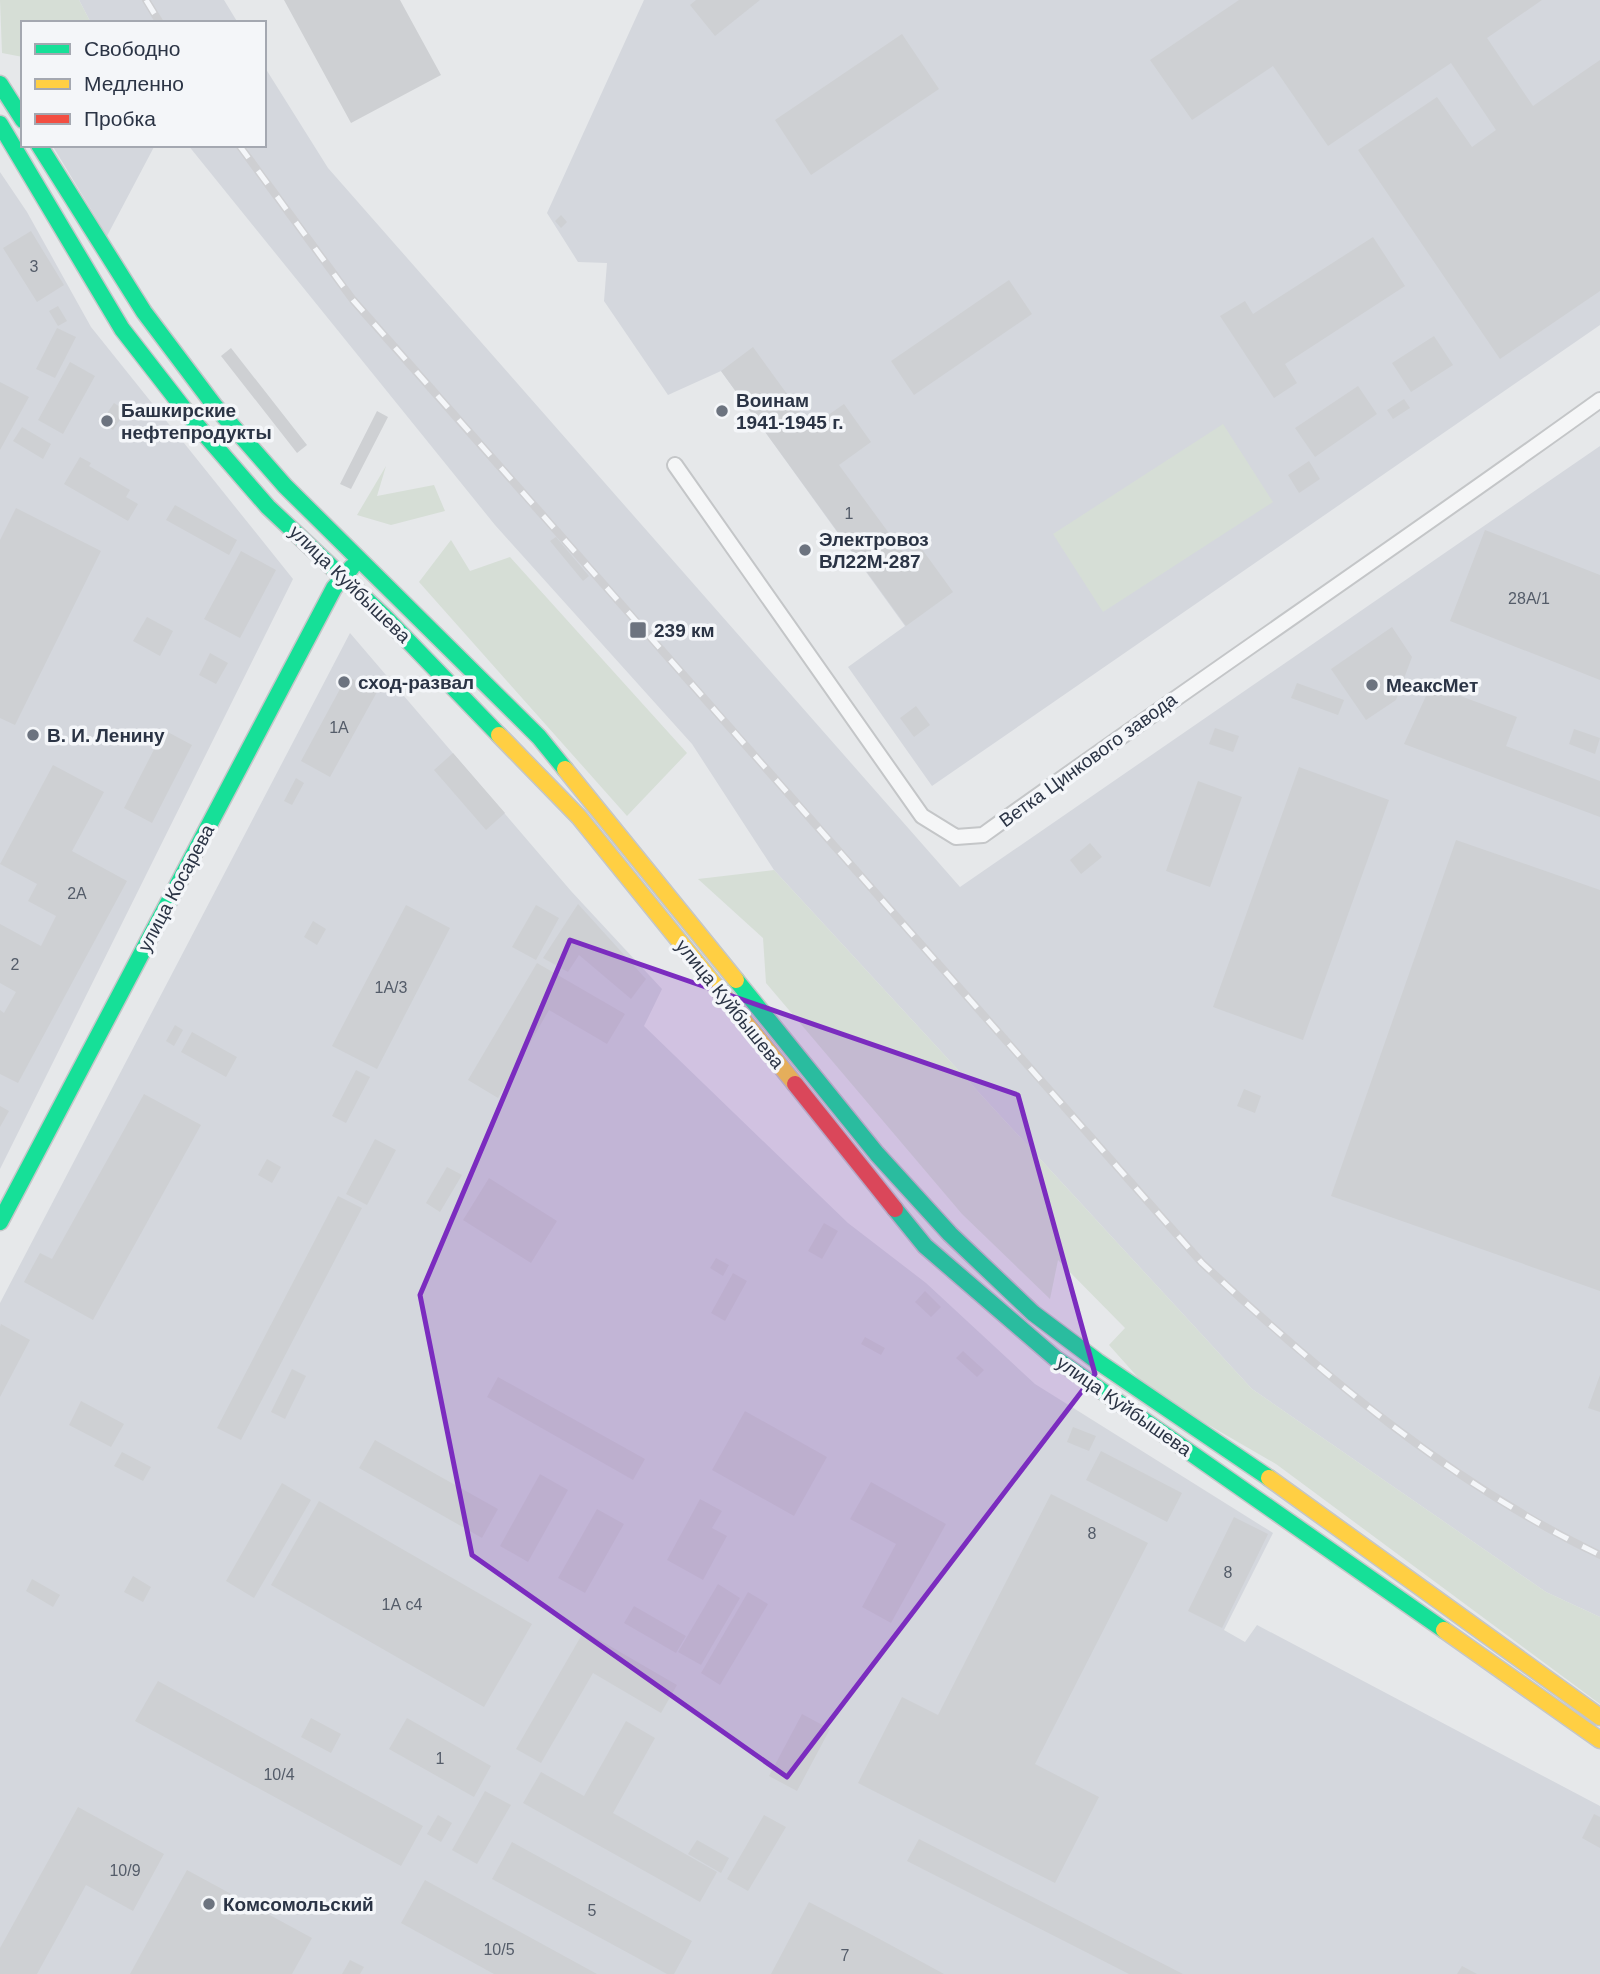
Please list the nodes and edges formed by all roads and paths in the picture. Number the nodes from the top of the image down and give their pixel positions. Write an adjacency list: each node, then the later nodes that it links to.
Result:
1 (0, 83): 2 (main road)
2 (21, 117)
3 (0, 124): 8 (main road, улица Куйбышева)
4 (39, 147): 7 (main road, улица Куйбышева)
5 (1600, 400): 6 (street, Ветка Цинкового завода)
6 (676, 465)
7 (360, 559): 8 (main road, улица Косарева); 9 (main road, улица Куйбышева)
8 (343, 576): 10 (main road, улица Куйбышева); 11 (main road, улица Косарева)
9 (877, 1154): 10 (main road); 12 (main road, улица Куйбышева)
10 (860, 1165): 13 (main road, улица Куйбышева)
11 (0, 1222)
12 (1461, 1617): 13 (main road); 14 (main road, улица Куйбышева)
13 (1448, 1634): 15 (main road, улица Куйбышева)
14 (1600, 1717)
15 (1600, 1740)

